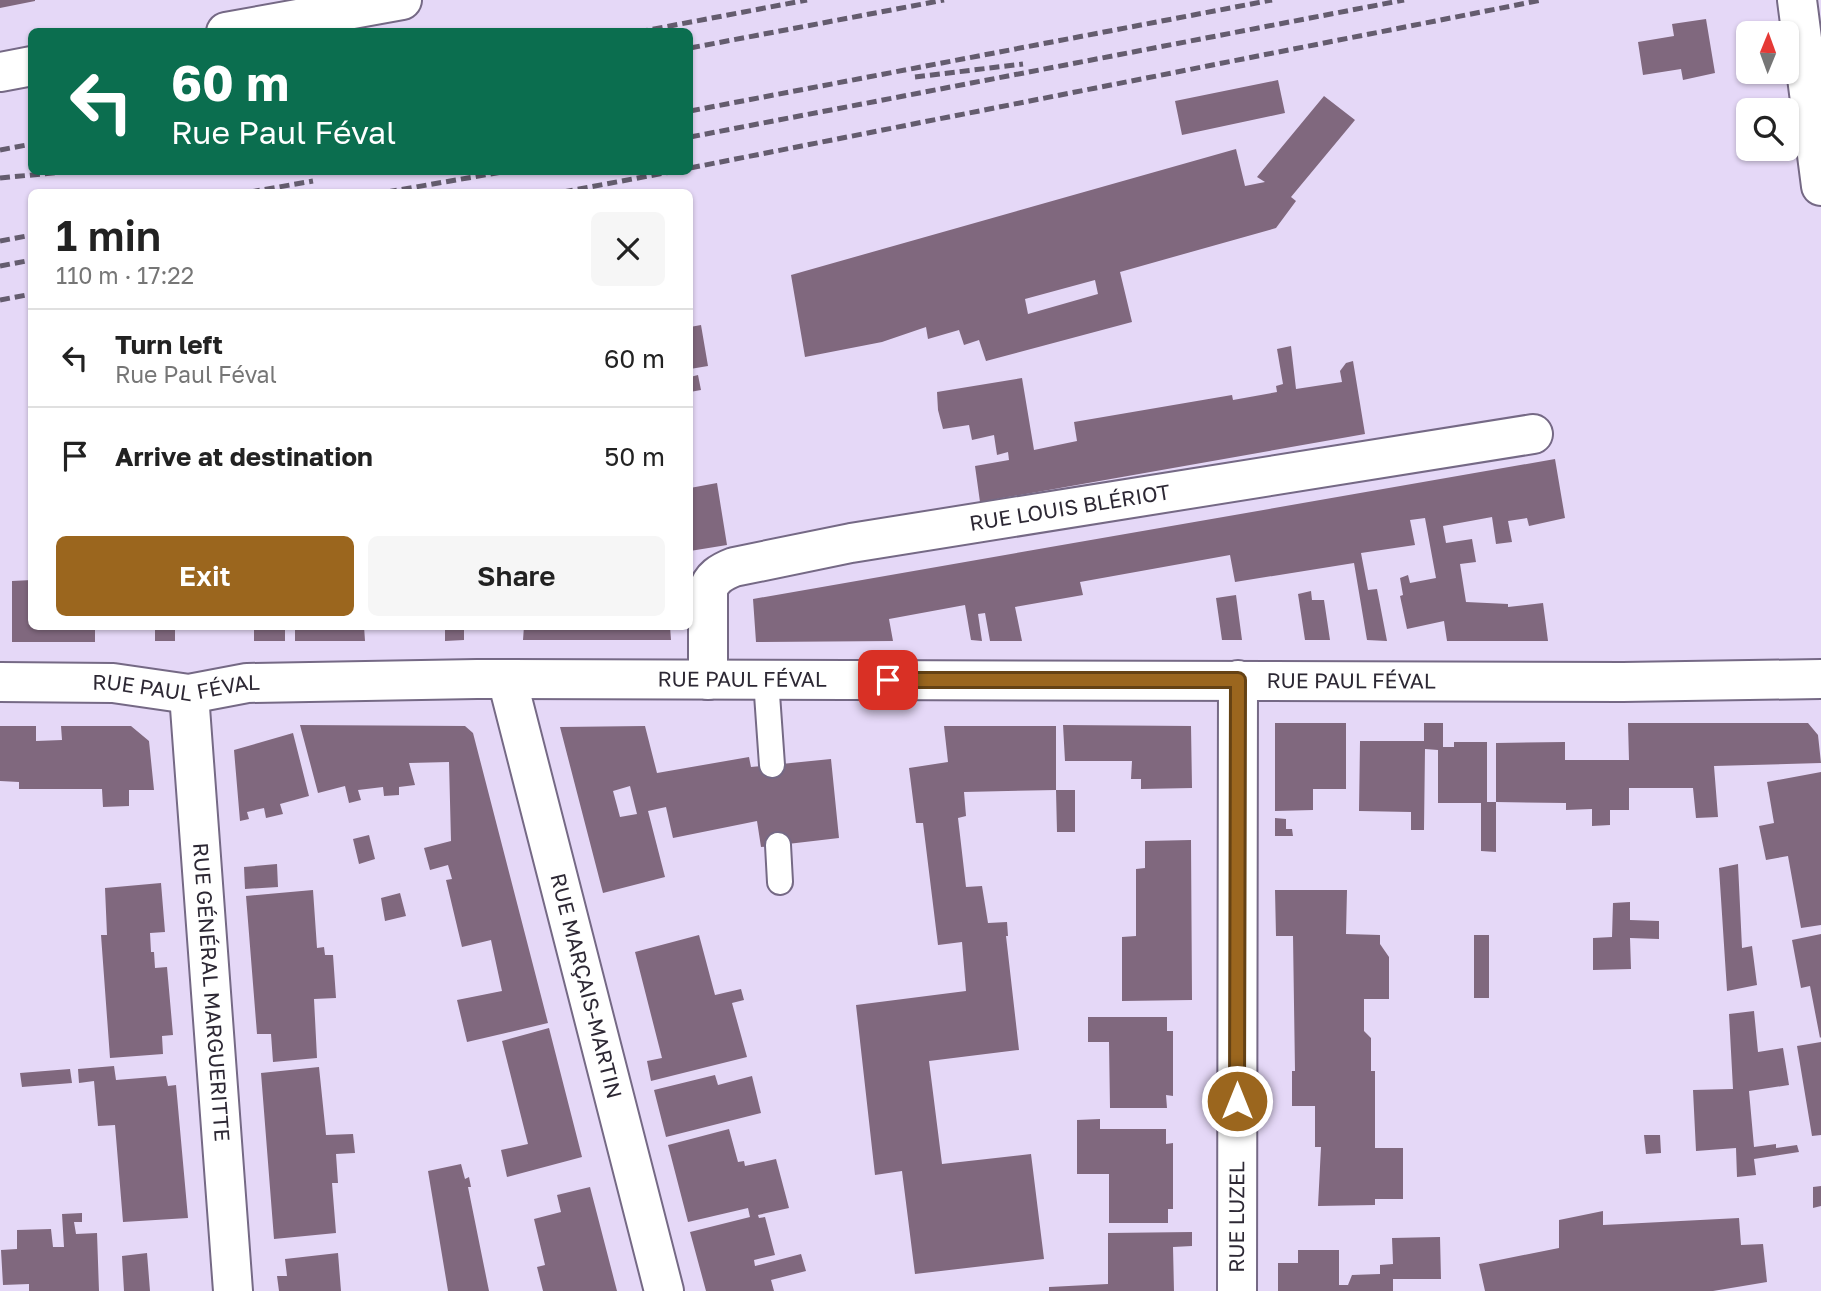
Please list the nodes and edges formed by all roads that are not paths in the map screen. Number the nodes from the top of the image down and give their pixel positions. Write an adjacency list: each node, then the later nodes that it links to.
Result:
1 (402, 0): 3 (street)
2 (1797, 0): 6 (street)
3 (248, 28)
4 (28, 67): 5 (street)
5 (0, 72)
6 (1821, 186)
7 (1533, 434): 10 (street, RUE LOUIS BLÉRIOT)
8 (508, 679): 10 (street, RUE PAUL FÉVAL); 14 (street, RUE PAUL FÉVAL); 19 (street, RUE MARÇAIS-MARTIN)
9 (1821, 679): 12 (street, RUE PAUL FÉVAL)
10 (708, 680): 11 (street, RUE PAUL FÉVAL)
11 (766, 680): 12 (street, RUE PAUL FÉVAL); 15 (lane)
12 (1238, 680): 20 (street, RUE LUZEL)
13 (0, 682): 14 (street, RUE PAUL FÉVAL)
14 (189, 694): 18 (street, RUE GÉNÉRAL MARGUERITTE)
15 (772, 765)
16 (778, 845): 17 (lane)
17 (780, 882)
18 (233, 1291)
19 (664, 1291)
20 (1237, 1291)

